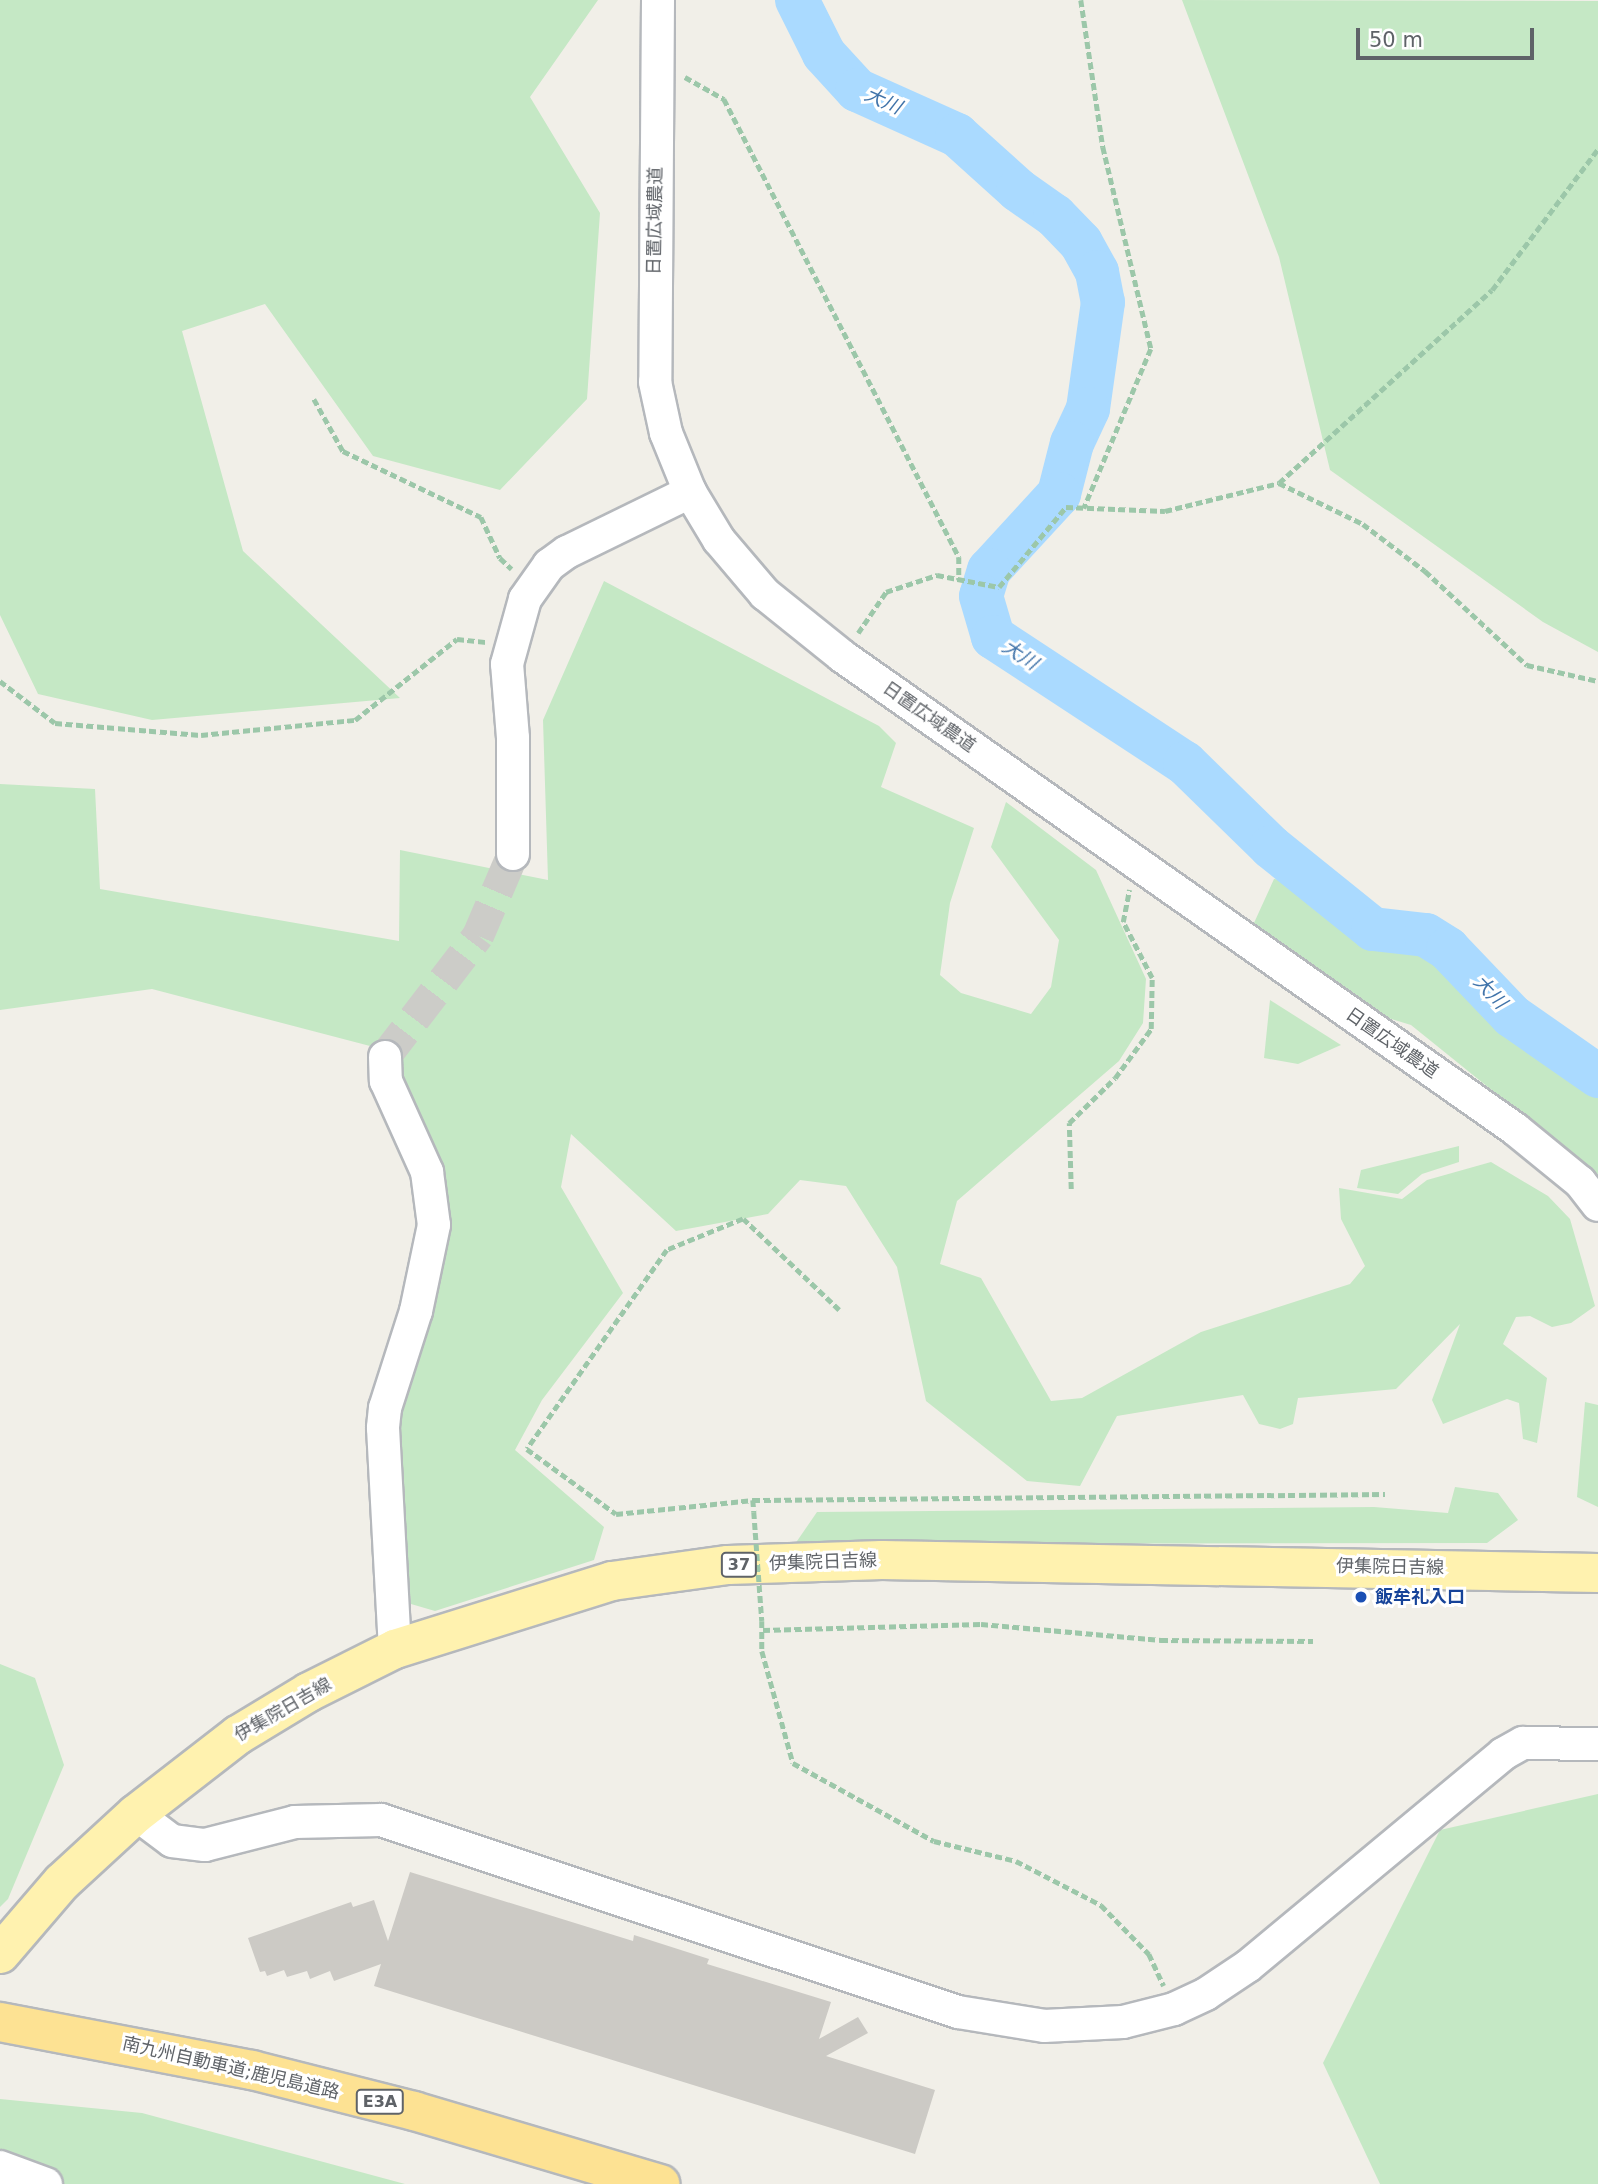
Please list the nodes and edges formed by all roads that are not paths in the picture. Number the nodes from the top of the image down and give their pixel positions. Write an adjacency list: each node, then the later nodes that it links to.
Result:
1 (657, 0): 2 (street, 日置広域農道)
2 (690, 492): 3 (street); 5 (street, 日置広域農道)
3 (513, 854)
4 (385, 1057): 7 (street)
5 (1598, 1205)
6 (1598, 1573): 7 (main road, 伊集院日吉線 / 37)
7 (395, 1649): 9 (main road, 伊集院日吉線 / 37)
8 (1598, 1744): 9 (street)
9 (136, 1814): 10 (main road, 伊集院日吉線 / 37)
10 (0, 1954)
11 (0, 2022): 14 (highway, 南九州自動車道;鹿児島道路 / E3A)
12 (0, 2167): 13 (street)
13 (46, 2184)
14 (660, 2184)

